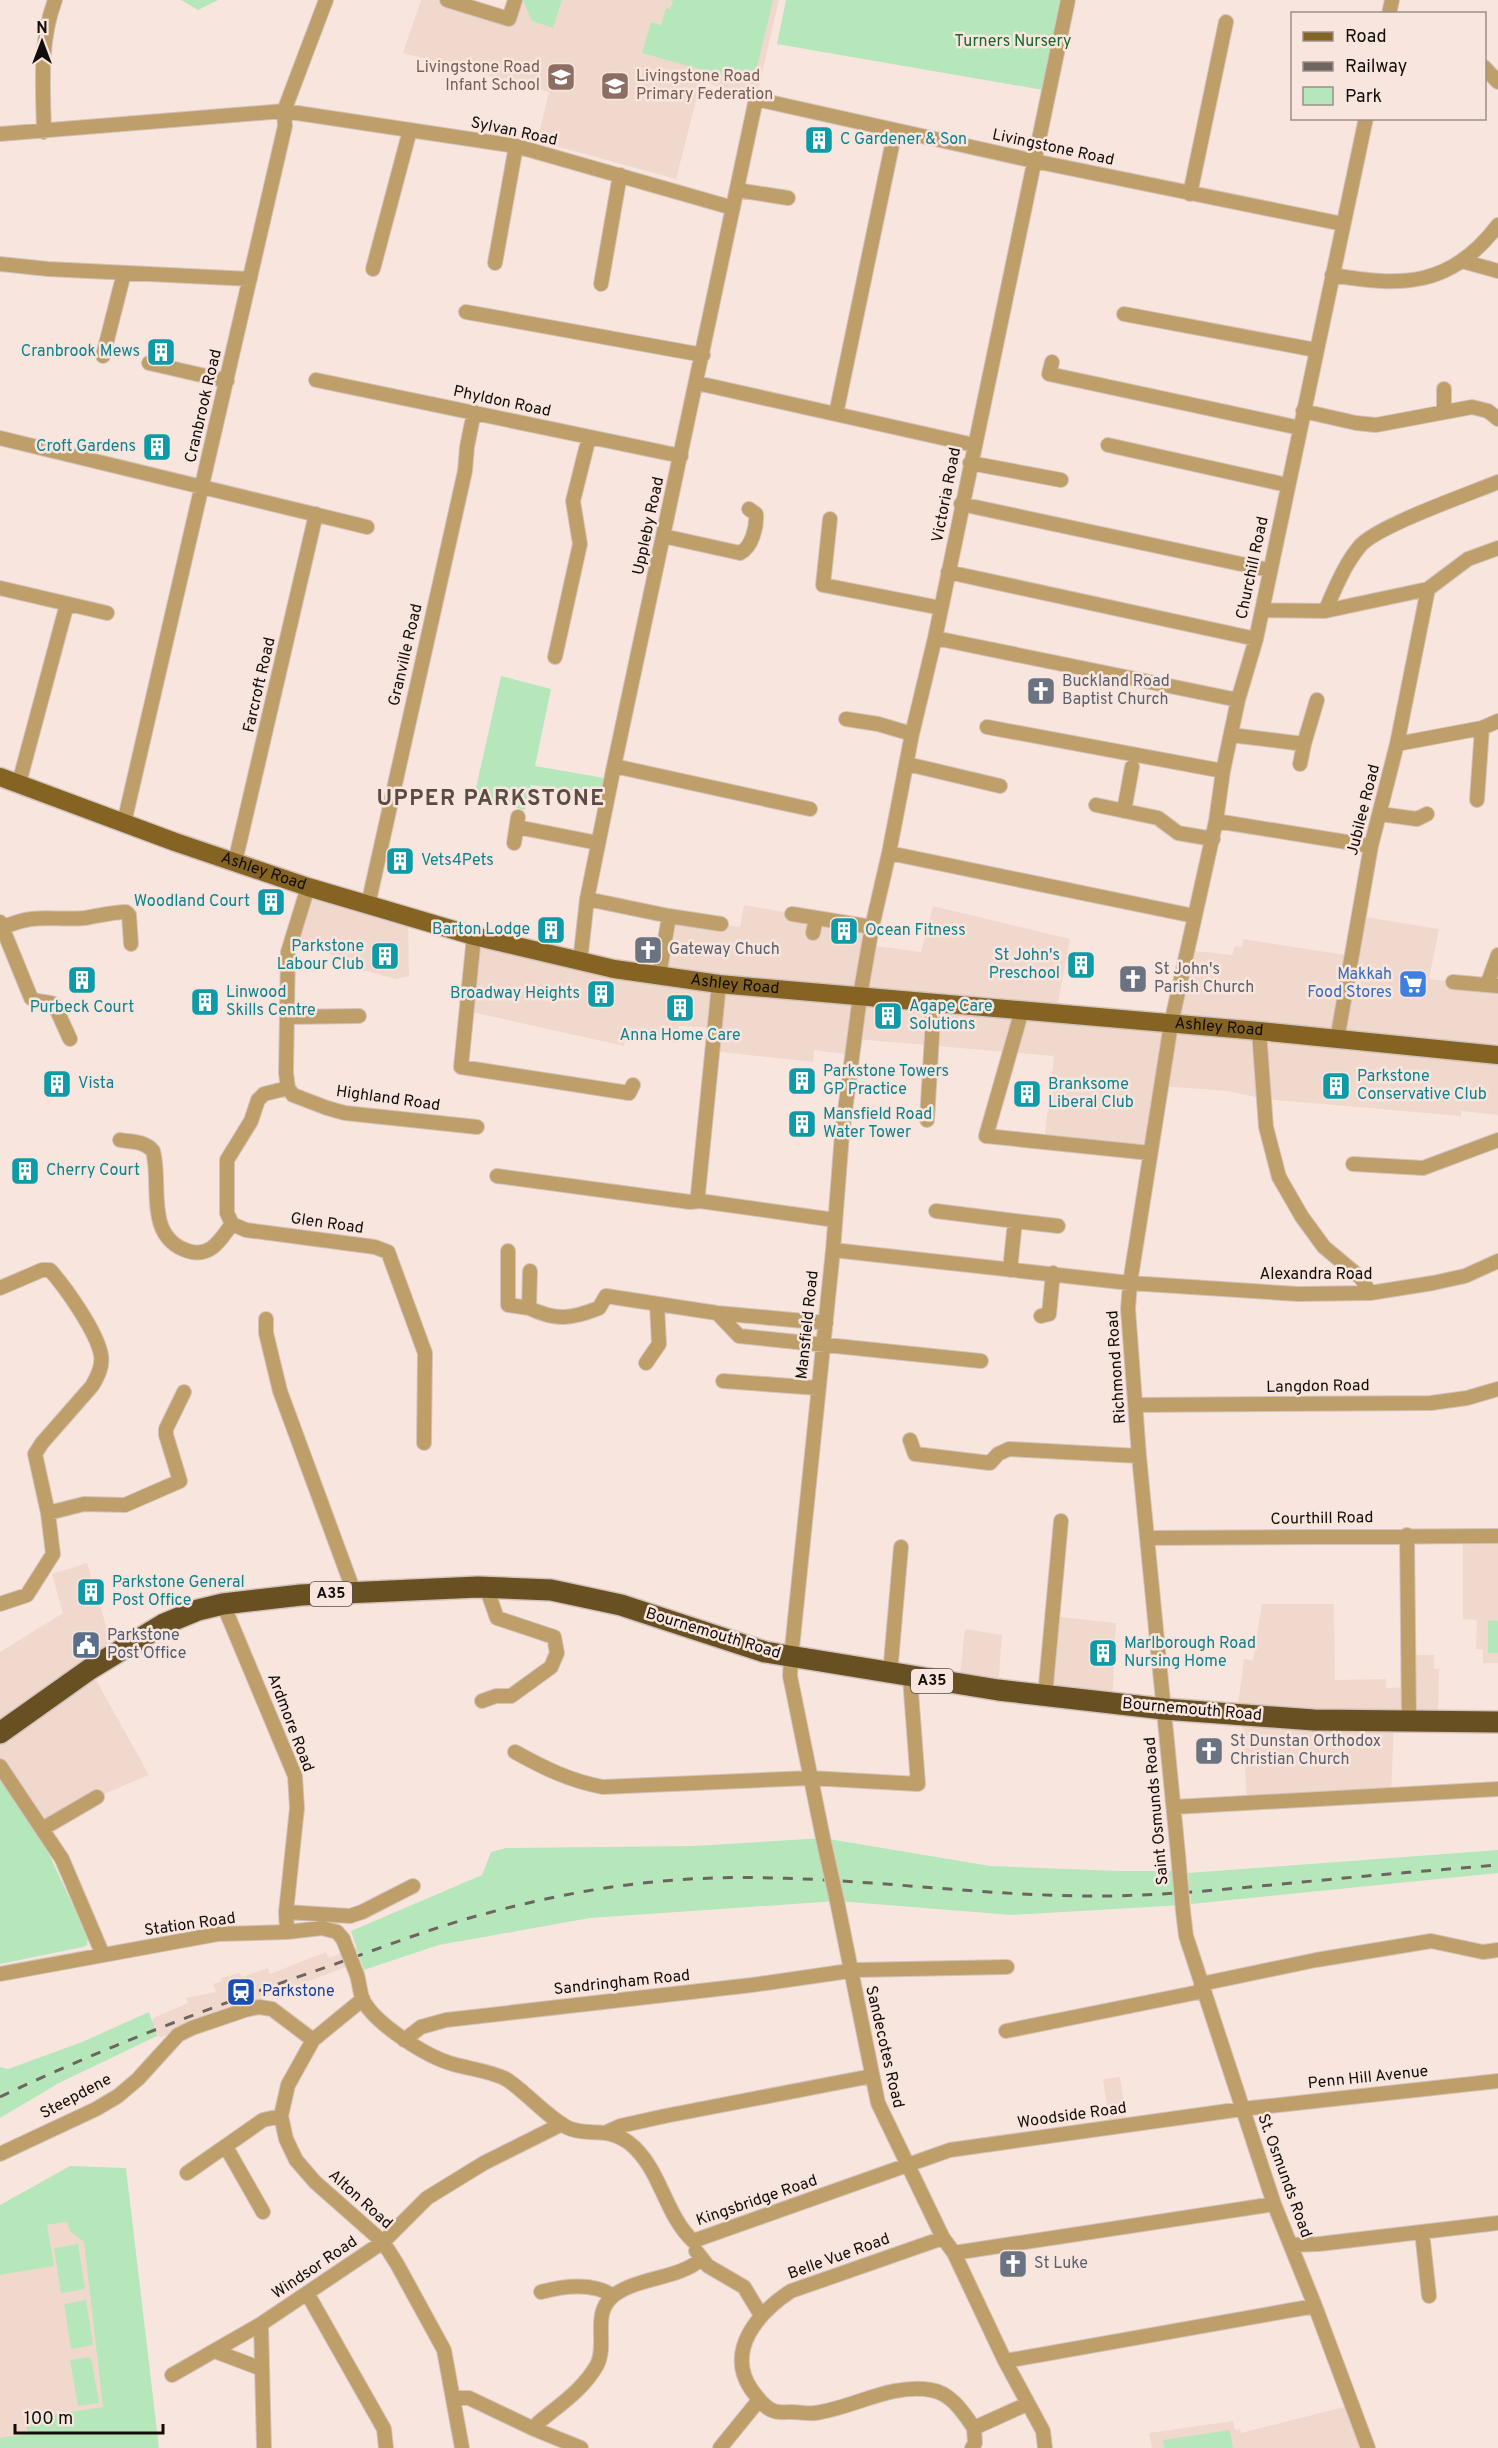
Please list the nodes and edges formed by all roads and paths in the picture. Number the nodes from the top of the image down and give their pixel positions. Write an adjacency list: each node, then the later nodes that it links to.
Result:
1 (55, 0): 14 (street)
2 (326, 0): 10 (street, Cranbrook Road)
3 (447, 0): 4 (street)
4 (515, 0)
5 (1068, 0): 17 (street, Victoria Road)
6 (1226, 22): 20 (street)
7 (1486, 68): 8 (street)
8 (1498, 82)
9 (756, 99): 13 (street, Livingstone Road); 19 (street, Uppleby Road)
10 (284, 111): 12 (street, Sylvan Road); 14 (street, Sylvan Road); 32 (street, Cranbrook Road)
11 (1366, 120): 23 (street, Churchill Road)
12 (410, 130): 16 (street, Sylvan Road); 28 (street)
13 (896, 131): 17 (street, Livingstone Road); 48 (street)
14 (44, 132): 15 (street, Sylvan Road)
15 (0, 134)
16 (516, 146): 18 (street, Sylvan Road); 26 (street)
17 (1034, 161): 20 (street, Livingstone Road); 53 (street, Victoria Road)
18 (620, 175): 22 (street, Sylvan Road); 33 (street)
19 (737, 190): 21 (street); 22 (street, Uppleby Road)
20 (1190, 194): 23 (street, Livingstone Road)
21 (788, 198)
22 (733, 208): 37 (street, Uppleby Road)
23 (1343, 224): 31 (street, Churchill Road)
24 (1498, 225): 25 (street)
25 (1462, 261): 29 (street); 31 (street)
26 (495, 263)
27 (0, 264): 30 (street)
28 (373, 269)
29 (1498, 271)
30 (124, 273): 32 (street); 38 (street)
31 (1332, 275): 36 (street, Churchill Road)
32 (250, 279): 42 (street, Cranbrook Road)
33 (601, 284)
34 (466, 312): 37 (street)
35 (1124, 314): 36 (street)
36 (1316, 350): 45 (street, Churchill Road)
37 (703, 355): 43 (street, Uppleby Road)
38 (104, 356)
39 (1052, 362): 50 (street)
40 (149, 363): 42 (street)
41 (316, 380): 47 (street, Phyldon Road)
42 (227, 381): 60 (street, Cranbrook Road)
43 (697, 383): 48 (street); 55 (street, Uppleby Road)
44 (1444, 389): 46 (street)
45 (1304, 411): 46 (street); 50 (street, Churchill Road)
46 (1444, 411): 49 (street)
47 (474, 412): 51 (street, Phyldon Road); 114 (street, Granville Road)
48 (836, 414): 53 (street)
49 (1498, 419)
50 (1300, 428): 59 (street, Churchill Road)
51 (589, 437): 55 (street, Phyldon Road); 79 (street)
52 (0, 438): 60 (street)
53 (974, 445): 56 (street, Victoria Road)
54 (1108, 445): 59 (street)
55 (681, 456): 66 (street, Uppleby Road)
56 (970, 463): 57 (street); 61 (street, Victoria Road)
57 (1061, 480)
58 (1498, 482): 75 (street)
59 (1287, 485): 68 (street, Churchill Road)
60 (203, 486): 63 (street); 105 (street, Cranbrook Road)
61 (961, 504): 68 (street); 69 (street, Victoria Road)
62 (749, 509): 66 (street)
63 (316, 514): 65 (street); 111 (street, Farcroft Road)
64 (830, 519): 73 (street)
65 (367, 527)
66 (663, 536): 92 (street, Uppleby Road)
67 (1498, 548): 71 (street)
68 (1269, 570): 74 (street, Churchill Road)
69 (948, 572): 73 (street, Victoria Road); 78 (street)
70 (0, 588): 72 (street)
71 (1428, 590): 75 (street); 89 (street, Jubilee Road)
72 (67, 604): 76 (street); 97 (street)
73 (941, 608): 77 (street, Victoria Road)
74 (1262, 610): 75 (street); 78 (street, Churchill Road)
75 (1325, 611)
76 (107, 613)
77 (935, 638): 80 (street); 86 (street, Victoria Road)
78 (1256, 639): 80 (street, Churchill Road)
79 (555, 657)
80 (1238, 700): 87 (street, Churchill Road)
81 (1317, 700): 88 (street)
82 (845, 721): 86 (street)
83 (1498, 721): 85 (street)
84 (987, 727): 94 (street)
85 (1482, 728): 89 (street); 98 (street)
86 (912, 734): 90 (street, Victoria Road)
87 (1231, 735): 88 (street); 94 (street, Churchill Road)
88 (1304, 744): 91 (street)
89 (1397, 744): 102 (street, Jubilee Road)
90 (908, 764): 96 (street); 110 (street, Victoria Road)
91 (1300, 764)
92 (614, 766): 100 (street); 108 (street, Uppleby Road)
93 (1132, 767): 101 (street)
94 (1223, 771): 104 (street, Churchill Road)
95 (0, 777): 97 (main road, Ashley Road)
96 (996, 782)
97 (19, 783): 105 (main road, Ashley Road)
98 (1477, 800)
99 (1096, 805): 101 (street)
100 (810, 809)
101 (1124, 811): 106 (street)
102 (1380, 814): 103 (street); 109 (street, Jubilee Road)
103 (1427, 814)
104 (1216, 821): 106 (street, Churchill Road); 109 (street)
105 (124, 823): 111 (main road, Ashley Road)
106 (1213, 839): 117 (street, Churchill Road)
107 (514, 843): 108 (street)
108 (598, 843): 113 (street, Uppleby Road)
109 (1371, 846): 139 (street, Jubilee Road)
110 (889, 853): 117 (street); 121 (street, Victoria Road)
111 (235, 862): 112 (main road, Ashley Road)
112 (308, 887): 114 (main road, Ashley Road); 135 (street)
113 (588, 898): 116 (street); 126 (street, Uppleby Road)
114 (368, 905): 123 (main road, Ashley Road)
115 (792, 914): 118 (street)
116 (669, 916): 119 (street); 127 (street)
117 (1194, 916): 136 (street, Churchill Road)
118 (816, 918): 121 (street); 122 (street)
119 (721, 924)
120 (1, 925): 124 (street); 138 (street)
121 (872, 927): 131 (street, Victoria Road)
122 (813, 933)
123 (474, 936): 126 (main road, Ashley Road); 142 (street)
124 (131, 944)
125 (1498, 955): 130 (street)
126 (580, 962): 127 (main road, Ashley Road)
127 (659, 976): 129 (main road, Ashley Road)
128 (1453, 982): 130 (street)
129 (719, 984): 131 (main road, Ashley Road); 150 (street)
130 (1493, 986)
131 (860, 996): 132 (main road, Ashley Road); 152 (street, Mansfield Road)
132 (934, 1002): 133 (main road, Ashley Road); 143 (street)
133 (1022, 1010): 136 (main road, Ashley Road); 147 (street)
134 (359, 1016): 135 (street)
135 (287, 1017): 141 (street)
136 (1170, 1024): 137 (main road, Ashley Road); 147 (street, Richmond Road)
137 (1259, 1031): 139 (main road, Ashley Road); 164 (street)
138 (70, 1039)
139 (1337, 1040): 140 (main road, Ashley Road)
140 (1498, 1055)
141 (288, 1088): 144 (street, Highland Road); 154 (street)
142 (631, 1093)
143 (927, 1120)
144 (477, 1127)
145 (120, 1140): 154 (street)
146 (1498, 1140): 148 (street)
147 (1150, 1153): 162 (street, Richmond Road)
148 (1353, 1164)
149 (496, 1176): 150 (street)
150 (700, 1201): 152 (street)
151 (936, 1211): 153 (street)
152 (835, 1220): 156 (street, Mansfield Road)
153 (1015, 1221): 155 (street); 159 (street)
154 (232, 1224): 180 (street, Glen Road)
155 (1058, 1226)
156 (833, 1250): 159 (street, Alexandra Road); 170 (street, Mansfield Road)
157 (508, 1251): 166 (street)
158 (1498, 1261): 164 (street, Alexandra Road)
159 (1010, 1270): 161 (street, Alexandra Road)
160 (530, 1271): 166 (street)
161 (1053, 1273): 162 (street, Alexandra Road); 168 (street)
162 (1130, 1283): 164 (street, Alexandra Road); 178 (street, Richmond Road)
163 (0, 1288): 182 (street)
164 (1370, 1293)
165 (657, 1305): 166 (street); 167 (street); 173 (street)
166 (529, 1308)
167 (717, 1313): 170 (street); 171 (street)
168 (1041, 1316)
169 (266, 1319): 189 (street)
170 (826, 1323): 171 (street, Mansfield Road)
171 (822, 1345): 172 (street); 175 (street, Mansfield Road)
172 (981, 1361)
173 (646, 1363)
174 (723, 1381): 175 (street)
175 (818, 1388): 192 (street, Mansfield Road)
176 (1498, 1389): 178 (street, Langdon Road)
177 (184, 1392): 182 (street)
178 (1136, 1405): 181 (street, Richmond Road)
179 (910, 1440): 181 (street)
180 (424, 1443)
181 (1139, 1456): 186 (street, Richmond Road)
182 (48, 1513): 190 (street)
183 (1061, 1521): 194 (street)
184 (1407, 1535): 185 (street, Courthill Road); 186 (street, Courthill Road); 197 (street)
185 (1498, 1536)
186 (1147, 1538): 196 (street, Richmond Road)
187 (901, 1547): 193 (street)
188 (486, 1587): 189 (highway, Bournemouth Road / A35); 192 (highway, Bournemouth Road / A35); 195 (street)
189 (354, 1592): 191 (highway, Bournemouth Road / A35)
190 (0, 1604)
191 (223, 1604): 199 (highway, Bournemouth Road / A35); 209 (street, Ardmore Road)
192 (791, 1658): 193 (highway, Bournemouth Road / A35); 202 (street, Sandecotes Road)
193 (900, 1676): 194 (highway, Bournemouth Road / A35); 202 (street)
194 (1045, 1696): 196 (highway, Bournemouth Road / A35)
195 (482, 1701)
196 (1164, 1709): 197 (highway, Bournemouth Road / A35); 205 (street, Saint Osmunds Road)
197 (1408, 1721): 198 (highway, Bournemouth Road / A35)
198 (1498, 1722)
199 (0, 1733)
200 (515, 1752): 202 (street)
201 (0, 1766): 206 (street)
202 (810, 1778): 214 (street, Sandecotes Road, bridge)
203 (1498, 1789): 205 (street)
204 (97, 1797): 206 (street)
205 (1174, 1807): 208 (street, Saint Osmunds Road, bridge)
206 (42, 1829): 212 (street)
207 (413, 1886): 209 (street)
208 (1183, 1911): 216 (street, St. Osmunds Road)
209 (286, 1912): 210 (street, Ardmore Road)
210 (287, 1932): 212 (street, Station Road); 217 (street, Station Road, bridge)
211 (1498, 1950): 216 (street)
212 (103, 1955): 215 (street, Station Road)
213 (1007, 1967): 214 (street, Sandringham Road)
214 (850, 1972): 220 (street, Sandringham Road); 221 (street, Sandecotes Road)
215 (0, 1974)
216 (1202, 1988): 218 (street); 223 (street, St. Osmunds Road)
217 (363, 1999): 219 (street, Alton Road); 220 (street)
218 (1006, 2031)
219 (313, 2040): 224 (street, Alton Road); 228 (street, Steepdene)
220 (404, 2040): 225 (street)
221 (872, 2076): 226 (street); 229 (street, Sandecotes Road)
222 (1498, 2081): 223 (street, Penn Hill Avenue)
223 (1242, 2109): 229 (street, Woodside Road); 231 (street, St. Osmunds Road)
224 (281, 2116): 227 (street); 237 (street, Alton Road)
225 (562, 2124): 226 (street, Kingsbridge Road); 237 (street, Windsor Road)
226 (607, 2132): 236 (street, Kingsbridge Road)
227 (226, 2147): 230 (street); 232 (street)
228 (0, 2154)
229 (910, 2166): 235 (street, Sandecotes Road); 236 (street, Kingsbridge Road)
230 (187, 2172)
231 (1274, 2204): 238 (street, St. Osmunds Road); 239 (street)
232 (263, 2212)
233 (1498, 2223): 234 (street)
234 (1422, 2232): 238 (street); 244 (street)
235 (943, 2238): 239 (street, Sandecotes Road); 246 (street, Belle Vue Road)
236 (693, 2241): 240 (street)
237 (383, 2242): 242 (street, Windsor Road); 252 (street, Alton Road)
238 (1291, 2245): 245 (street, St. Osmunds Road)
239 (954, 2253): 249 (street, Sandecotes Road)
240 (701, 2259): 243 (street); 246 (street)
241 (542, 2292): 243 (street)
242 (307, 2293): 247 (street, Windsor Road); 258 (street)
243 (613, 2296): 256 (street)
244 (1429, 2296)
245 (1315, 2306): 249 (street); 264 (street, St. Osmunds Road)
246 (762, 2315): 253 (street, Belle Vue Road)
247 (261, 2324): 248 (street, Windsor Road); 250 (street)
248 (217, 2352): 250 (street); 251 (street, Windsor Road)
249 (1005, 2361): 254 (street, Sandecotes Road)
250 (262, 2369): 257 (street)
251 (172, 2375)
252 (453, 2398): 256 (street); 259 (street, Alton Road)
253 (759, 2400): 255 (street); 261 (street)
254 (1027, 2404): 255 (street); 263 (street, Sandecotes Road)
255 (974, 2428): 262 (street)
256 (534, 2429): 260 (street)
257 (264, 2448)
258 (386, 2448)
259 (462, 2448)
260 (581, 2448)
261 (720, 2448)
262 (972, 2448)
263 (1045, 2448)
264 (1368, 2448)

